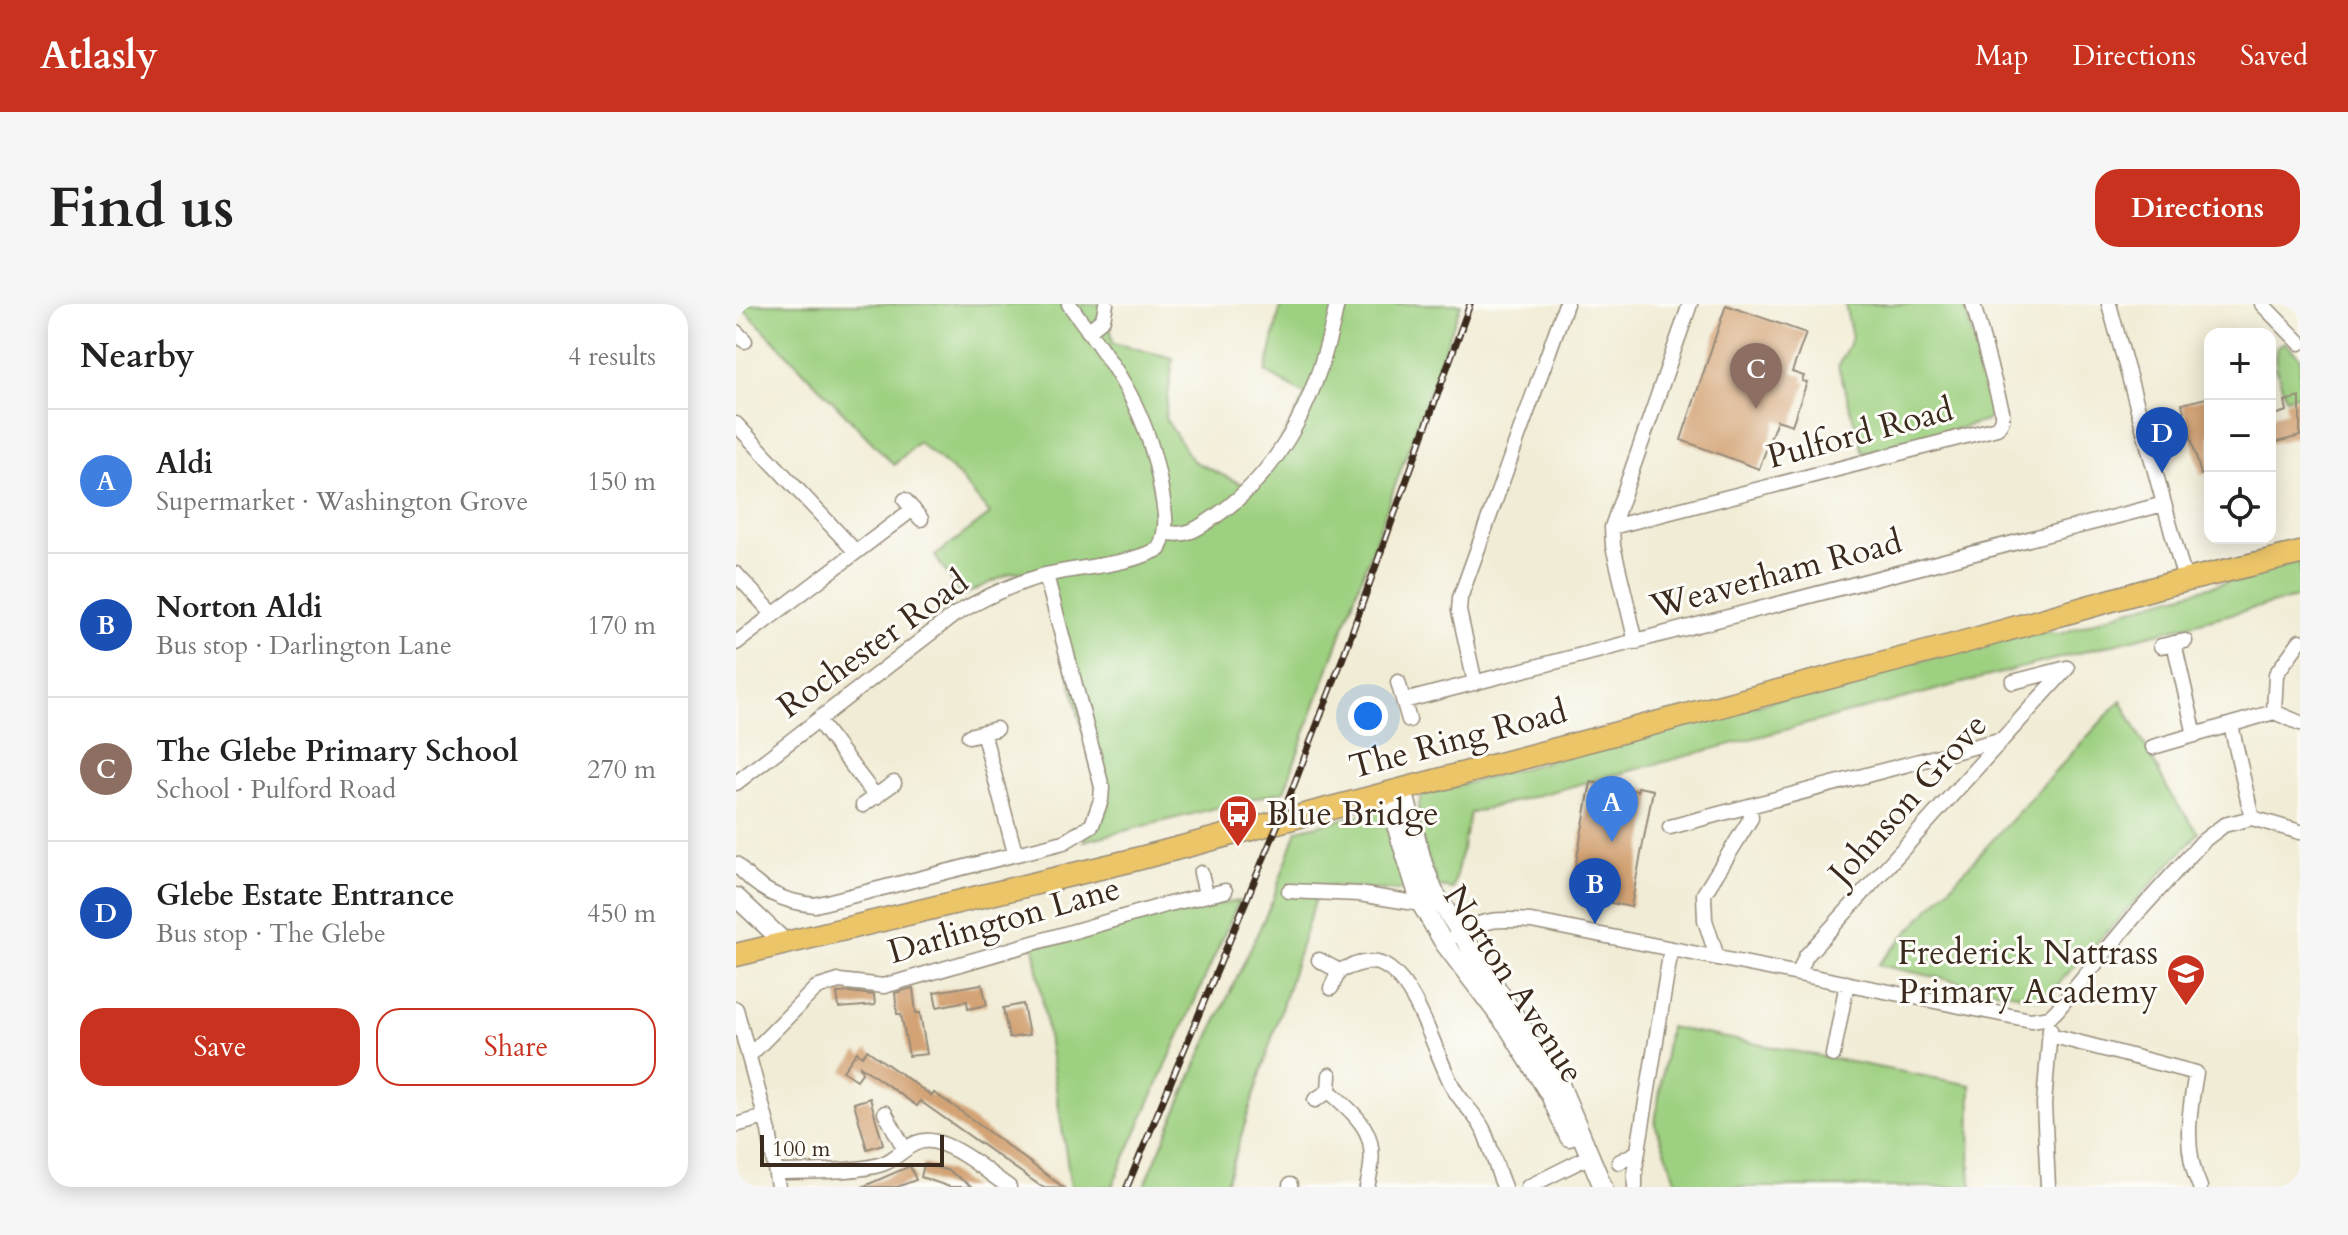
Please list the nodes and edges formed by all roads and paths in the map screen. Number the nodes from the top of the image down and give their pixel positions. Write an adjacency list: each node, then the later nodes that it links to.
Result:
1 (1069, 304): 9 (street)
2 (1106, 304): 9 (street)
3 (1337, 304): 15 (street)
4 (1566, 304): 28 (street)
5 (1690, 304): 14 (street)
6 (1973, 304): 14 (street, Pulford Road)
7 (2109, 304): 12 (street)
8 (2262, 304): 10 (street)
9 (1088, 331): 15 (street)
10 (2300, 343)
11 (736, 424): 16 (street)
12 (2164, 504): 20 (street); 23 (street, Weaverham Road)
13 (913, 509): 16 (street)
14 (1612, 527): 23 (street)
15 (1166, 532): 19 (street, Rochester Road)
16 (856, 552): 21 (street)
17 (2300, 553): 20 (main road)
18 (736, 574): 21 (street)
19 (1046, 575): 32 (street, Rochester Road); 46 (street)
20 (2185, 580): 41 (main road, The Ring Road)
21 (773, 614): 24 (street)
22 (2300, 641): 30 (street)
23 (1636, 642): 28 (street, Weaverham Road)
24 (736, 643)
25 (2173, 644): 36 (street)
26 (1398, 682): 29 (street)
27 (2013, 682): 37 (street, Johnson Grove)
28 (1475, 683): 29 (street, Weaverham Road)
29 (1404, 701): 31 (street)
30 (2274, 712): 33 (street); 34 (street)
31 (1409, 720)
32 (818, 721): 39 (street, Rochester Road); 40 (street)
33 (2300, 723)
34 (2231, 725): 36 (street); 43 (street)
35 (983, 732): 46 (street)
36 (2195, 735): 38 (street)
37 (2003, 738): 42 (street); 61 (street, Johnson Grove)
38 (2153, 747)
39 (736, 783)
40 (894, 783)
41 (1395, 792): 53 (street, Norton Avenue); 55 (main road, The Ring Road)
42 (1750, 806): 44 (street); 58 (street)
43 (2252, 818): 45 (street); 65 (street)
44 (1670, 827)
45 (2300, 832)
46 (1015, 853): 47 (street)
47 (736, 864)
48 (1201, 873): 51 (street)
49 (1225, 891): 51 (street, Darlington Lane)
50 (1289, 891): 53 (street)
51 (1206, 894): 68 (street, Darlington Lane)
52 (736, 897): 55 (street)
53 (1428, 898): 54 (street, Norton Avenue)
54 (1452, 938): 56 (street); 77 (street, Norton Avenue)
55 (785, 943): 57 (main road, The Ring Road)
56 (1671, 949): 58 (street); 76 (street)
57 (736, 955)
58 (1717, 957): 61 (street)
59 (1319, 960): 60 (street)
60 (1339, 971): 63 (street); 82 (street)
61 (1799, 973): 62 (street)
62 (1847, 983): 65 (street); 67 (street)
63 (1331, 988)
64 (736, 1009): 68 (street)
65 (2050, 1017): 66 (street)
66 (2050, 1035): 87 (street); 88 (street)
67 (1833, 1055)
68 (749, 1056): 73 (street)
69 (1330, 1075): 70 (street)
70 (1329, 1091): 71 (street); 81 (street)
71 (1315, 1100)
72 (885, 1113): 75 (street)
73 (765, 1117): 74 (street); 79 (street)
74 (736, 1125)
75 (904, 1148): 79 (street); 80 (street)
76 (1638, 1152): 78 (street); 86 (street)
77 (1585, 1158): 83 (street); 84 (street, Norton Avenue); 85 (street, Norton Avenue)
78 (1619, 1162)
79 (777, 1179)
80 (1009, 1187)
81 (1367, 1187)
82 (1504, 1187)
83 (1528, 1187)
84 (1592, 1187)
85 (1603, 1187)
86 (1635, 1187)
87 (2048, 1187)
88 (2200, 1187)

